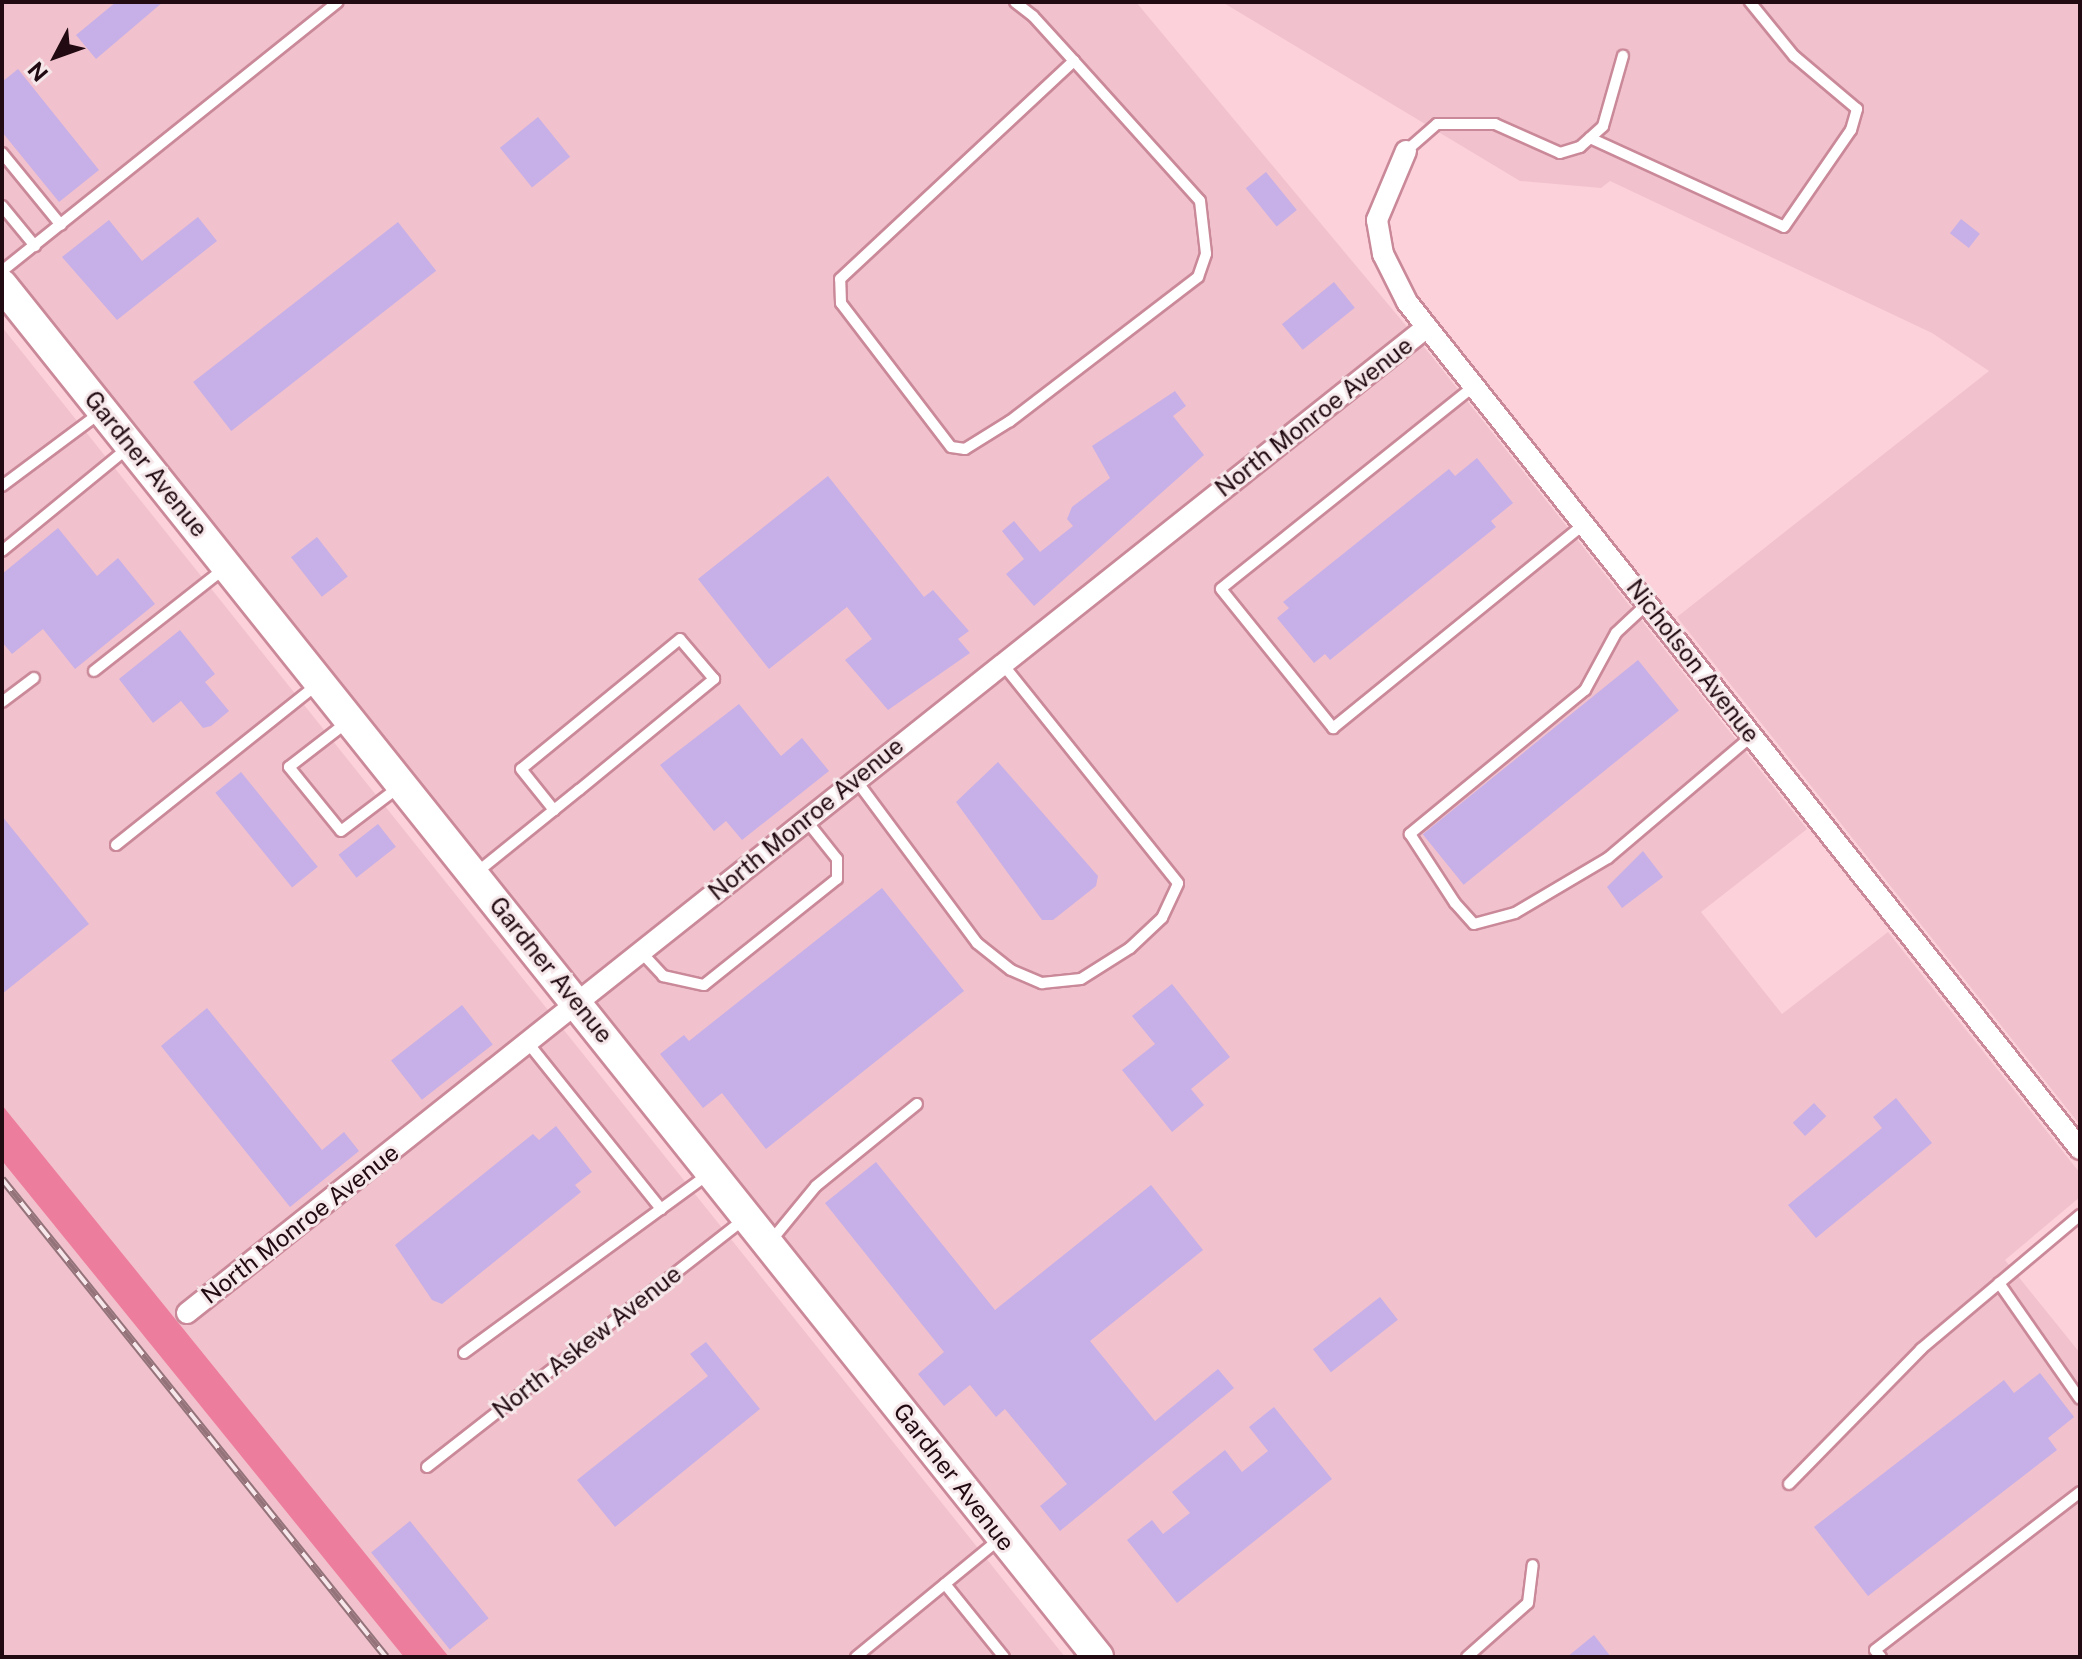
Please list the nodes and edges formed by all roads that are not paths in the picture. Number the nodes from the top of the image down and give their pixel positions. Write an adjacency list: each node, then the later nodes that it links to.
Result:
1 (338, 2): 10 (lane)
2 (1015, 2): 5 (lane)
3 (1750, 2): 6 (lane)
4 (1623, 56): 6 (lane)
5 (1074, 61): 5 (lane)
6 (1590, 138): 7 (lane)
7 (1406, 151): 13 (street, Nicholson Avenue)
8 (2, 153): 10 (lane)
9 (2, 206): 11 (lane)
10 (61, 225): 11 (lane)
11 (35, 246): 12 (lane)
12 (3, 284): 15 (street, Gardner Avenue)
13 (1427, 327): 14 (street, Nicholson Avenue); 22 (street, North Monroe Avenue)
14 (1474, 386): 18 (street, Nicholson Avenue); 18 (lane)
15 (103, 411): 16 (street, Gardner Avenue); 17 (lane)
16 (130, 445): 19 (lane); 20 (street, Gardner Avenue)
17 (2, 486)
18 (1584, 524): 21 (street, Nicholson Avenue)
19 (2, 551)
20 (227, 566): 23 (lane); 25 (street, Gardner Avenue)
21 (1647, 604): 28 (street, Nicholson Avenue); 28 (lane)
22 (1002, 663): 29 (street, North Monroe Avenue); 29 (lane)
23 (94, 671)
24 (34, 678): 26 (lane)
25 (321, 682): 27 (street, Gardner Avenue); 33 (lane)
26 (2, 702)
27 (351, 720): 30 (street, Gardner Avenue); 30 (lane)
28 (1752, 736): 39 (street, Nicholson Avenue)
29 (856, 780): 32 (street, North Monroe Avenue)
30 (402, 784): 34 (street, Gardner Avenue)
31 (554, 810): 31 (lane); 34 (lane)
32 (806, 820): 35 (street, North Monroe Avenue); 35 (lane)
33 (116, 845)
34 (475, 874): 36 (street, Gardner Avenue)
35 (641, 952): 36 (street, North Monroe Avenue)
36 (578, 1003): 37 (street, North Monroe Avenue); 40 (street, Gardner Avenue)
37 (528, 1043): 41 (lane); 46 (street, North Monroe Avenue)
38 (917, 1104): 44 (lane)
39 (2080, 1149)
40 (712, 1172): 41 (lane); 43 (street, Gardner Avenue)
41 (661, 1209): 47 (lane)
42 (2080, 1215): 45 (lane)
43 (748, 1217): 44 (street, Gardner Avenue); 49 (lane, North Askew Avenue)
44 (769, 1243): 52 (street, Gardner Avenue)
45 (1999, 1283): 48 (lane); 50 (lane)
46 (187, 1313)
47 (464, 1353)
48 (2080, 1399)
49 (427, 1467)
50 (1789, 1484)
51 (2080, 1492): 59 (lane)
52 (1002, 1537): 54 (lane); 57 (street, Gardner Avenue)
53 (1533, 1565): 58 (lane)
54 (945, 1584): 55 (lane); 56 (lane)
55 (856, 1657)
56 (1004, 1657)
57 (1098, 1657)
58 (1467, 1657)
59 (1881, 1657)

